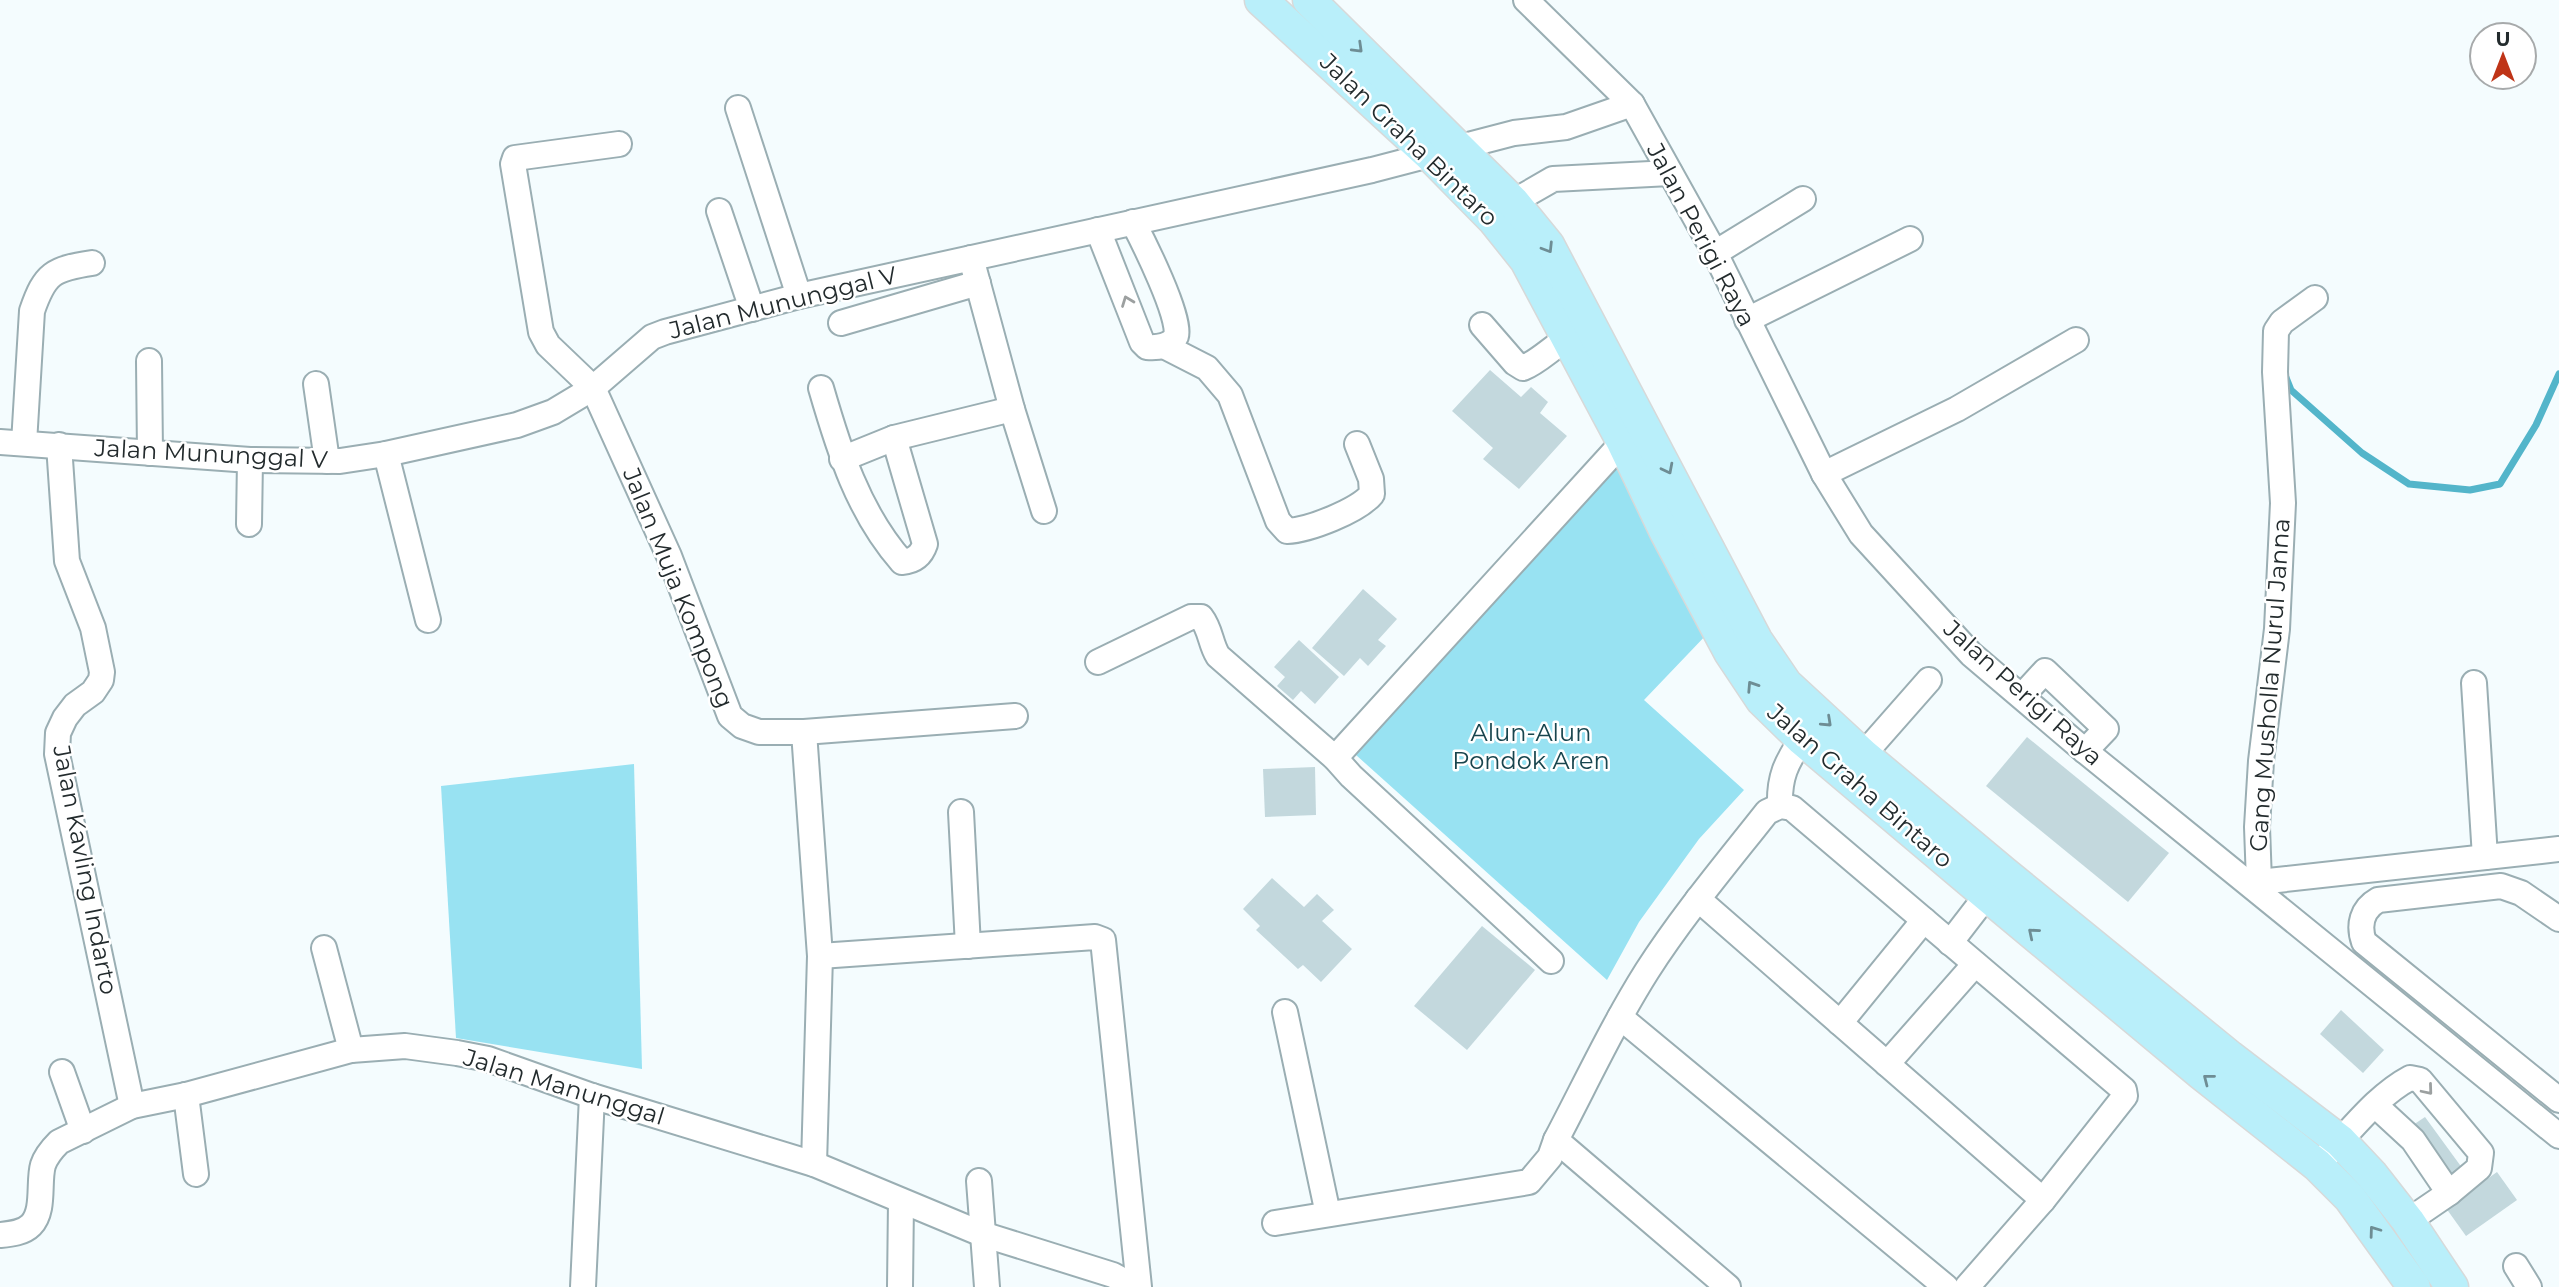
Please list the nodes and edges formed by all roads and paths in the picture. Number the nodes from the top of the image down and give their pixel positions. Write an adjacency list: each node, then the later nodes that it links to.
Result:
1 (1309, 0): 7 (main road, Jalan Graha Bintaro, one-way to 7)
2 (1526, 0): 4 (street, Jalan Perigi Raya)
3 (1276, 5): 7 (main road, Jalan Graha Bintaro)
4 (1632, 104): 7 (street, Jalan Mununggal V); 8 (street, Jalan Perigi Raya)
5 (738, 108): 19 (street)
6 (620, 144): 30 (street)
7 (1445, 151): 11 (main road, Jalan Graha Bintaro); 12 (street, Jalan Mununggal V)
8 (1670, 173): 11 (street); 15 (street, Jalan Perigi Raya)
9 (1803, 199): 15 (street)
10 (719, 211): 21 (street)
11 (1504, 211): 25 (main road, Jalan Graha Bintaro); 33 (main road, Jalan Graha Bintaro, one-way to 33)
12 (1133, 222): 13 (street, Jalan Mununggal V); 27 (street)
13 (1098, 230): 16 (street, Jalan Mununggal V); 27 (street, one-way to 13)
14 (1910, 239): 22 (street)
15 (1715, 253): 22 (street, Jalan Perigi Raya)
16 (971, 258): 18 (street); 19 (street, Jalan Mununggal V)
17 (92, 263): 35 (street)
18 (978, 283): 23 (street); 32 (street)
19 (799, 296): 21 (street, Jalan Mununggal V)
20 (2315, 298): 62 (street, Gang Musholla Nurul Janna)
21 (752, 309): 30 (street, Jalan Mununggal V)
22 (1747, 320): 43 (street, Jalan Perigi Raya)
23 (841, 323)
24 (1482, 325): 25 (street)
25 (1569, 338): 33 (main road, Jalan Graha Bintaro)
26 (2076, 340): 43 (street)
27 (1164, 346): 36 (street)
28 (149, 361): 38 (street)
29 (316, 384): 42 (street)
30 (593, 388): 39 (street, Jalan Mununggal V); 52 (street, Jalan Muja Kompong)
31 (821, 388): 40 (street)
32 (1012, 409): 34 (street); 44 (street)
33 (1636, 437): 53 (main road, Jalan Graha Bintaro, one-way to 33); 55 (main road, Jalan Graha Bintaro, one-way to 55); 56 (street)
34 (894, 438): 40 (street); 40 (street)
35 (12, 442): 37 (street, Jalan Mununggal V)
36 (1357, 444)
37 (59, 445): 38 (street, Jalan Mununggal V); 82 (street, Jalan Kavling Indarto)
38 (150, 453): 41 (street, Jalan Mununggal V)
39 (386, 454): 42 (street, Jalan Mununggal V); 46 (street)
40 (842, 459)
41 (250, 460): 42 (street, Jalan Mununggal V); 45 (street)
42 (327, 461)
43 (1824, 474): 50 (street, Jalan Perigi Raya)
44 (1044, 511)
45 (249, 524)
46 (428, 620)
47 (1098, 662): 56 (street)
48 (1929, 680): 55 (street)
49 (2474, 683): 60 (street)
50 (2022, 696): 54 (street, Jalan Perigi Raya); 54 (street)
51 (1015, 716): 52 (street, Jalan Muja Kompong)
52 (804, 732): 69 (street)
53 (1802, 739): 57 (street); 61 (main road, Jalan Graha Bintaro)
54 (2085, 751): 62 (street, Jalan Perigi Raya)
55 (1863, 755): 61 (main road, Jalan Graha Bintaro)
56 (1335, 758): 70 (street)
57 (1780, 806): 63 (street); 65 (street)
58 (961, 812): 67 (street)
59 (2559, 849): 60 (street)
60 (2484, 857): 62 (street)
61 (1995, 884): 66 (street); 86 (main road, Jalan Graha Bintaro); 88 (main road, Jalan Graha Bintaro, one-way to 61)
62 (2257, 884): 84 (street, Jalan Perigi Raya)
63 (1698, 899): 73 (street); 74 (street)
64 (2559, 919): 80 (street)
65 (1924, 920): 66 (street); 74 (street)
66 (1950, 943): 71 (street)
67 (968, 946): 69 (street); 103 (street)
68 (324, 948): 75 (street)
69 (820, 957): 87 (street)
70 (1551, 961)
71 (1975, 964): 76 (street); 92 (street)
72 (1285, 1012): 94 (street)
73 (1620, 1017): 85 (street); 105 (street)
74 (1840, 1023): 76 (street)
75 (351, 1050): 78 (street, Jalan Manunggal); 79 (street, Jalan Manunggal)
76 (1887, 1064): 92 (street)
77 (62, 1072): 83 (street)
78 (186, 1095): 82 (street, Jalan Manunggal); 89 (street)
79 (592, 1096): 87 (street, Jalan Manunggal); 100 (street)
80 (2559, 1100)
81 (2375, 1105): 86 (street); 91 (street); 91 (street, one-way to 91)
82 (132, 1106): 83 (street, Jalan Manunggal)
83 (83, 1131): 98 (street, Jalan Manunggal)
84 (2559, 1136)
85 (1556, 1140): 94 (street); 104 (street)
86 (2340, 1141): 88 (street); 95 (main road, Jalan Graha Bintaro)
87 (814, 1164): 93 (street, Jalan Manunggal)
88 (2317, 1165): 107 (main road, Jalan Graha Bintaro, one-way to 88)
89 (196, 1174)
90 (979, 1181): 97 (street)
91 (2449, 1193): 95 (street)
92 (2043, 1200): 106 (street)
93 (901, 1201): 97 (street, Jalan Manunggal); 101 (street)
94 (1328, 1214): 96 (street)
95 (2408, 1221): 108 (main road, Jalan Graha Bintaro)
96 (1275, 1223)
97 (982, 1234): 102 (street); 103 (street, Jalan Manunggal)
98 (0, 1235)
99 (2516, 1266): 109 (street)
100 (583, 1287)
101 (900, 1287)
102 (987, 1287)
103 (1137, 1287)
104 (1728, 1287)
105 (1946, 1287)
106 (1967, 1287)
107 (2414, 1287)
108 (2452, 1287)
109 (2529, 1287)

